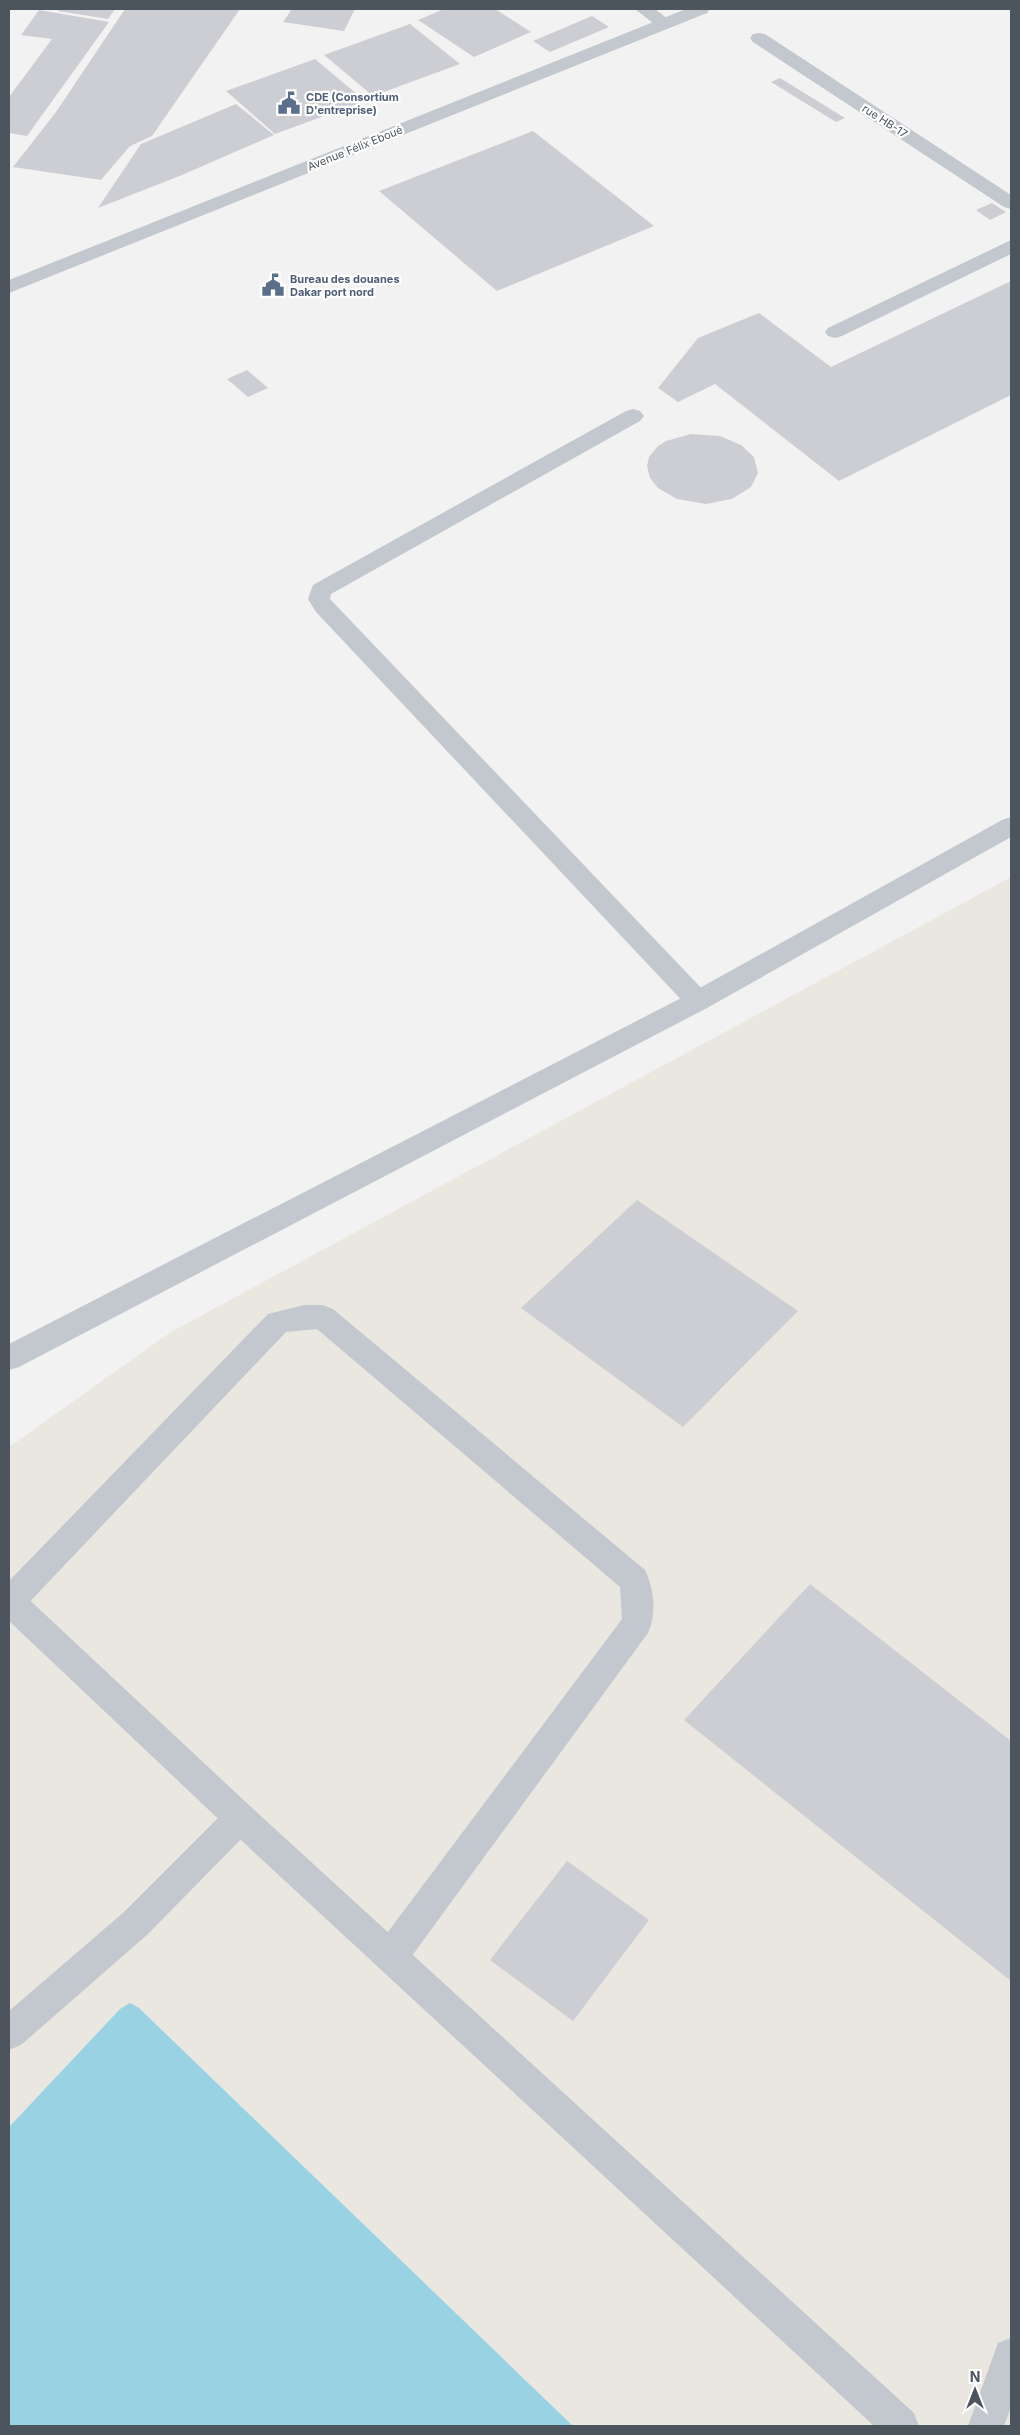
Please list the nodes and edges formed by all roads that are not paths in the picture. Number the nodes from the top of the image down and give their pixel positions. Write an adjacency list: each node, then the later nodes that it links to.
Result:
1 (644, 9): 3 (street)
2 (701, 9): 3 (street, Avenue Félix Eboué)
3 (664, 24): 7 (street, Avenue Félix Eboué)
4 (759, 38): 5 (street, rue HB-17)
5 (1011, 203)
6 (1011, 246): 8 (street)
7 (9, 287)
8 (835, 332)
9 (633, 416): 11 (street)
10 (1011, 826): 11 (street)
11 (698, 1001): 12 (street)
12 (9, 1358)
13 (9, 1602): 14 (street); 15 (street)
14 (240, 1818): 15 (street); 16 (street)
15 (391, 1956): 18 (street)
16 (9, 2033)
17 (1011, 2356): 19 (street)
18 (901, 2426)
19 (986, 2426)

